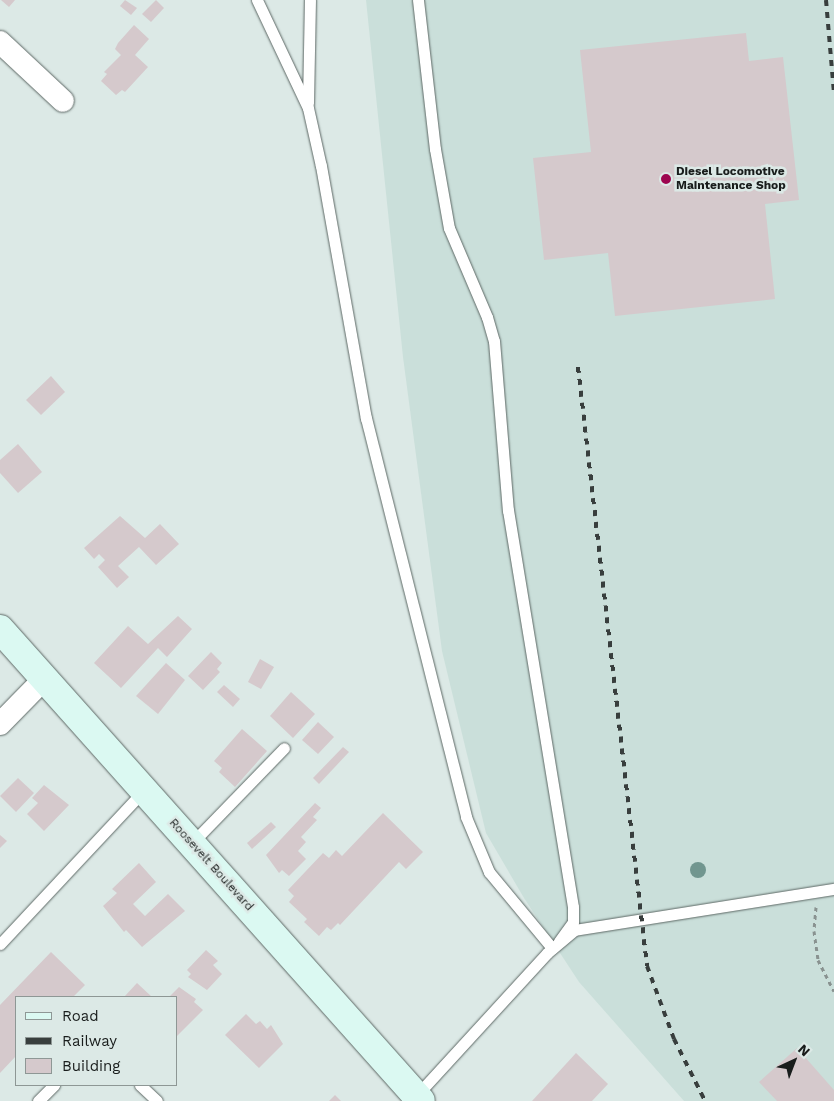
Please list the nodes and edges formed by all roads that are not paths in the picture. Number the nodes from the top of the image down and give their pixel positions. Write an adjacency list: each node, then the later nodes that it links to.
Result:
1 (257, 0): 6 (lane)
2 (310, 0): 6 (lane)
3 (418, 0): 15 (lane)
4 (0, 42): 5 (street)
5 (63, 101)
6 (308, 108): 15 (lane)
7 (0, 629): 8 (main road, Roosevelt Boulevard)
8 (45, 678): 9 (street); 11 (main road, Roosevelt Boulevard)
9 (0, 724)
10 (284, 748): 12 (lane)
11 (144, 789): 12 (main road, Roosevelt Boulevard); 14 (lane)
12 (192, 843): 18 (main road, Roosevelt Boulevard)
13 (834, 889): 15 (lane)
14 (0, 944)
15 (556, 944): 18 (lane)
16 (53, 1086): 19 (lane)
17 (141, 1086): 20 (lane)
18 (419, 1098)
19 (38, 1101)
20 (156, 1101)

